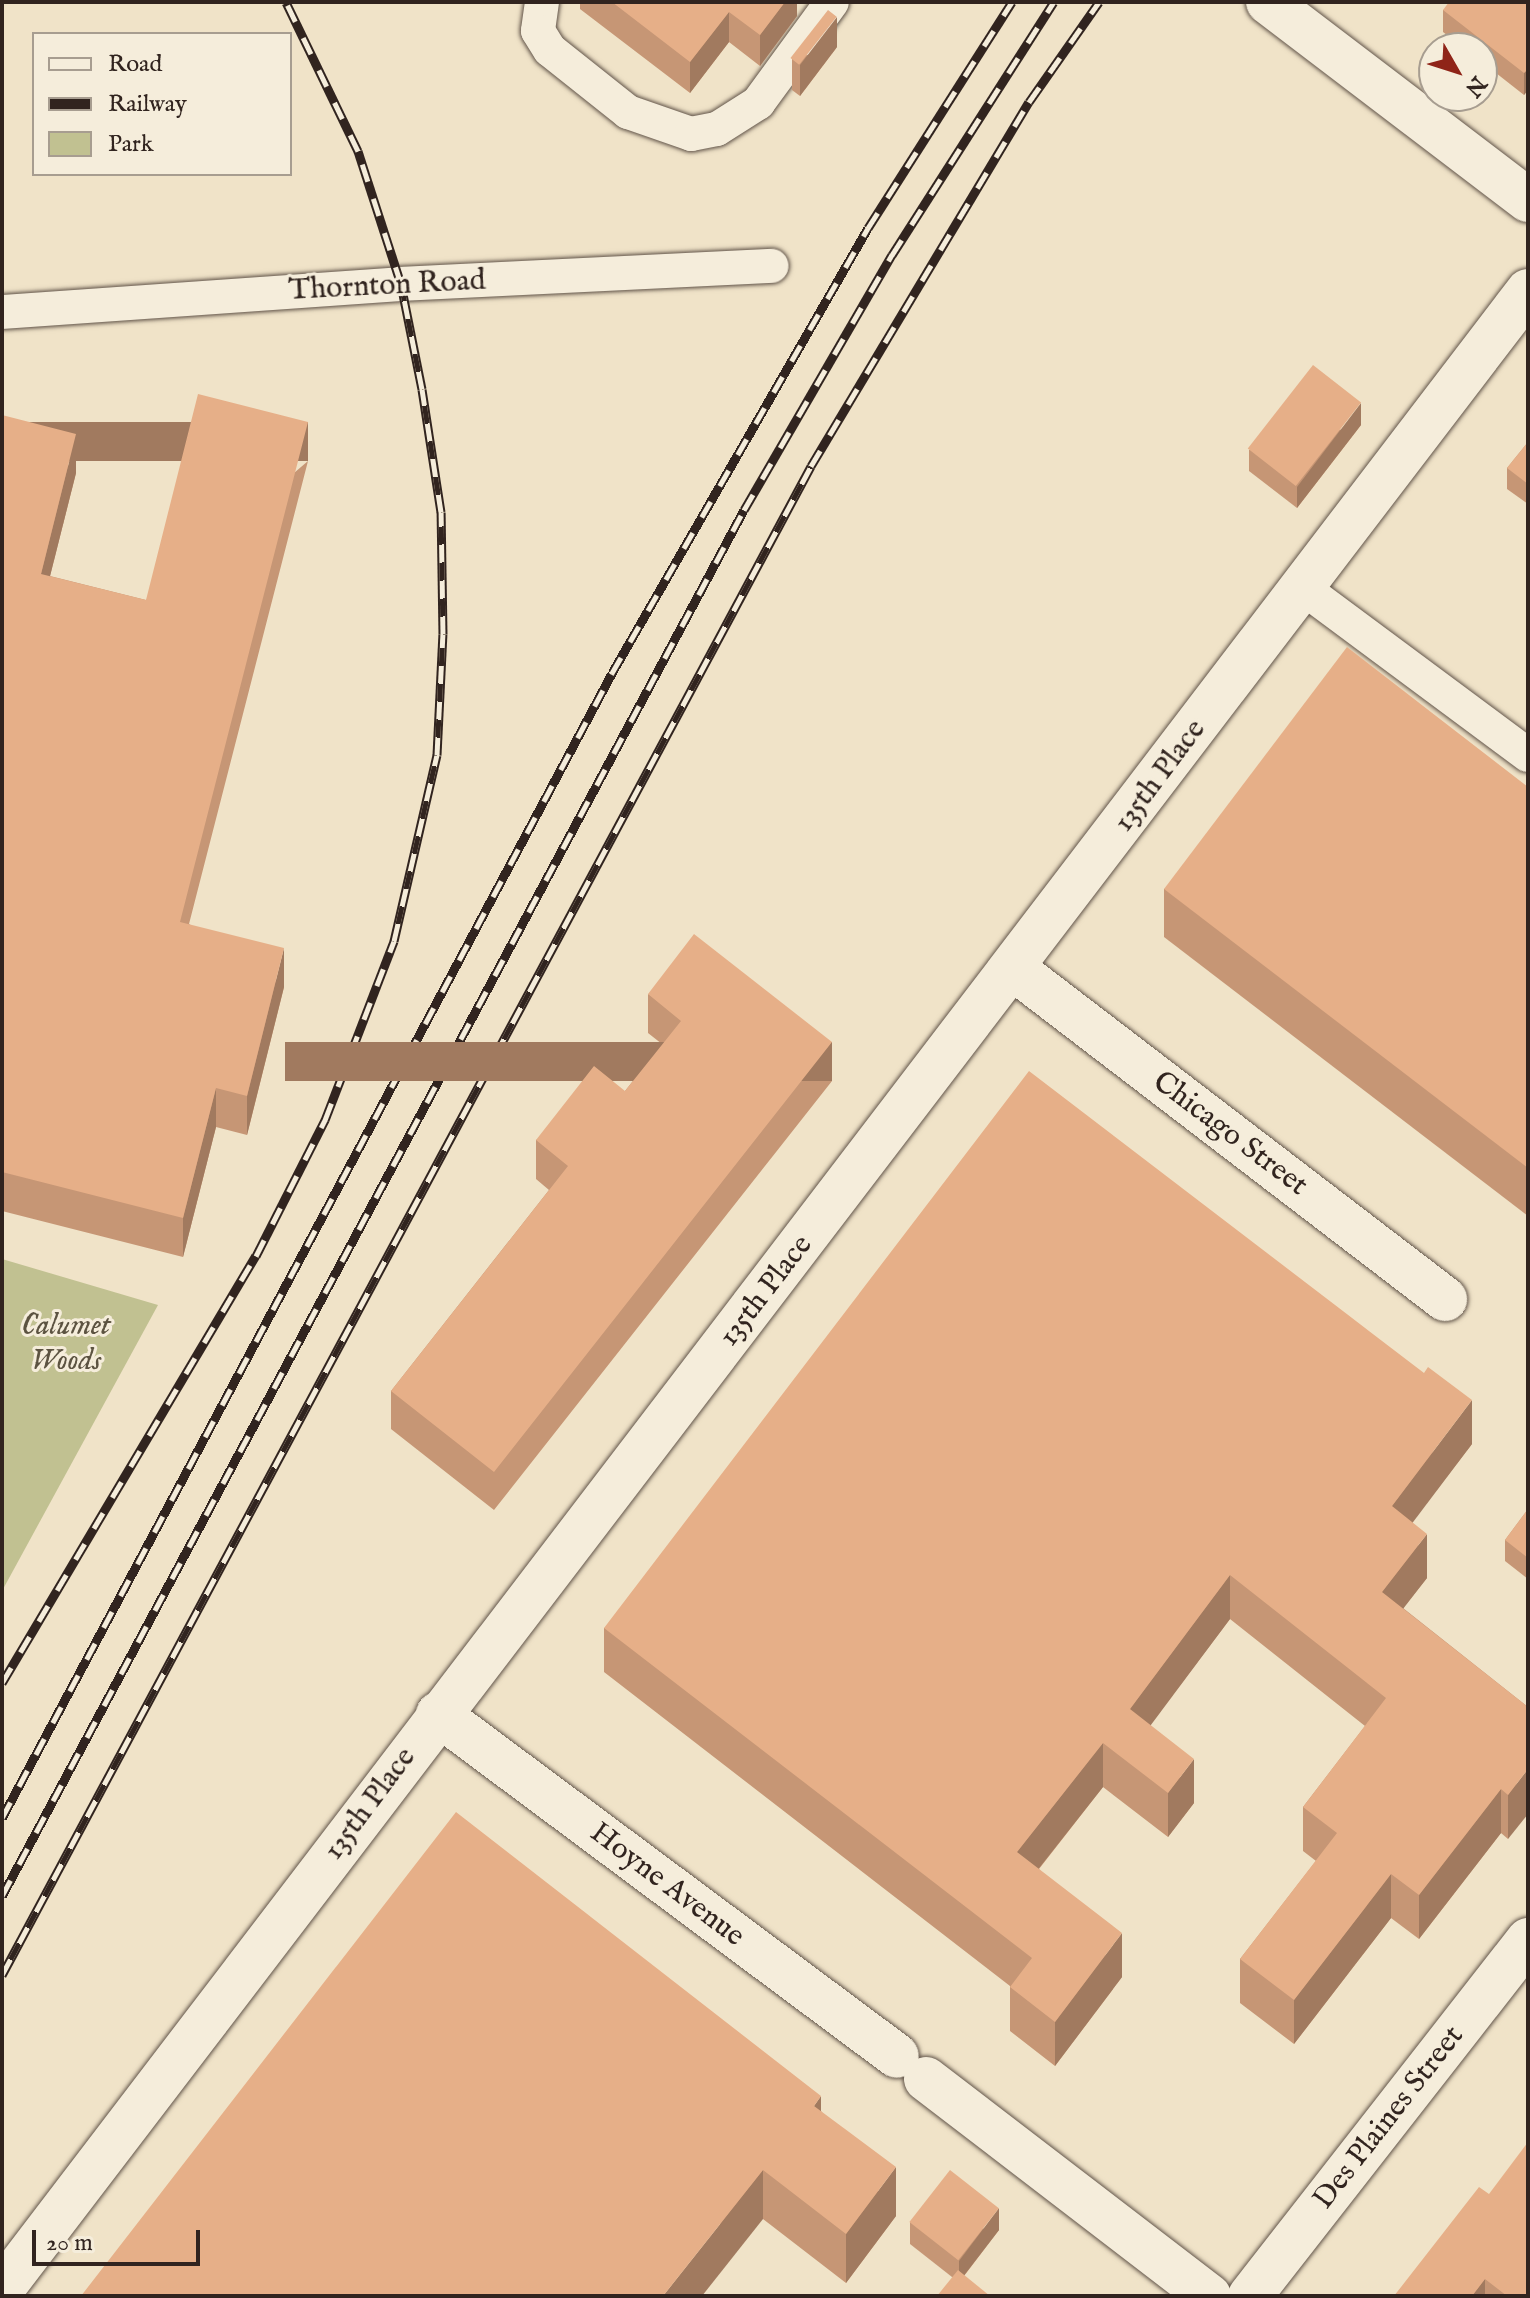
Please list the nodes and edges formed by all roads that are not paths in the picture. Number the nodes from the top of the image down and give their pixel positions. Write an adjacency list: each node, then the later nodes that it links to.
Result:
1 (542, 2): 2 (lane)
2 (832, 2)
3 (1268, 2): 4 (street)
4 (1528, 200)
5 (772, 266): 7 (lane, Thornton Road)
6 (1528, 291): 8 (street, 135th Place)
7 (2, 312)
8 (1303, 588): 9 (lane); 10 (street, 135th Place)
9 (1528, 755)
10 (1014, 969): 11 (street, Chicago Street); 12 (street, 135th Place)
11 (1445, 1299)
12 (438, 1714): 14 (street, 135th Place); 15 (street, Hoyne Avenue)
13 (1528, 1940): 16 (street, Des Plaines Street)
14 (2, 2289)
15 (1209, 2296)
16 (1250, 2296)

